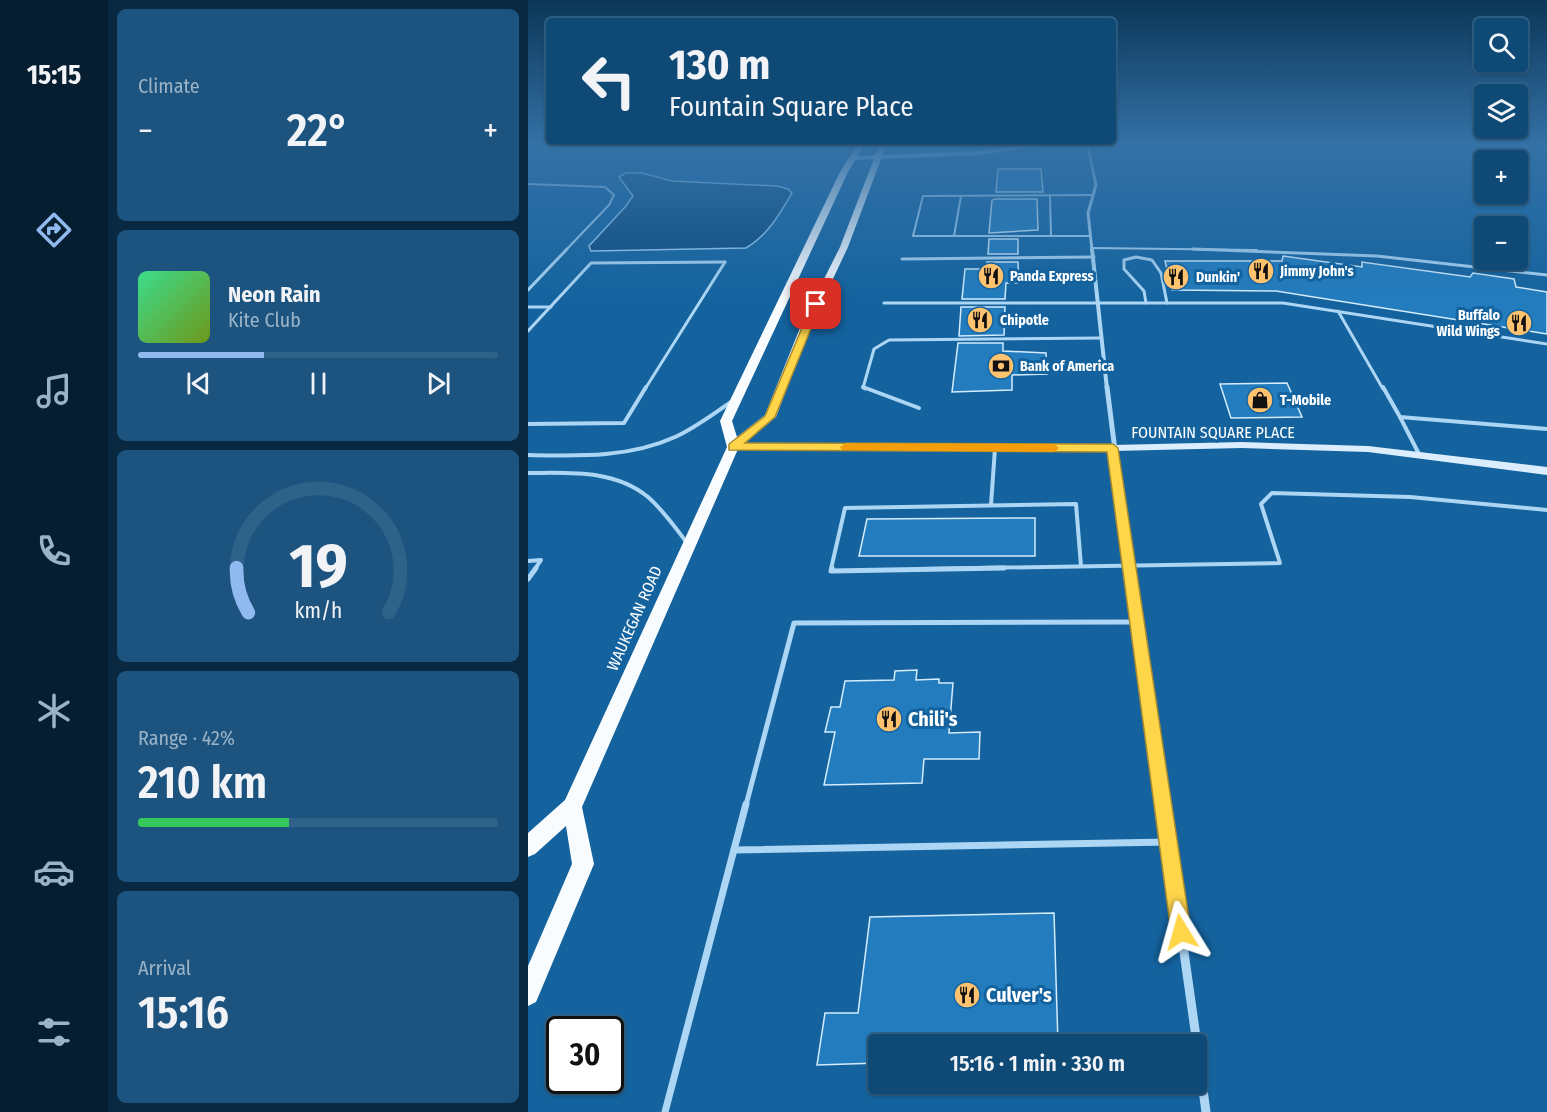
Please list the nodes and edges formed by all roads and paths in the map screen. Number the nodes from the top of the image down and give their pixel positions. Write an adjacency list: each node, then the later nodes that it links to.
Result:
1 (614, 195): 14 (lane)
2 (833, 195): 25 (main road)
3 (864, 195): 30 (main road, WAUKEGAN ROAD)
4 (1092, 195): 6 (lane); 9 (street)
5 (962, 196): 6 (lane); 7 (lane); 7 (lane)
6 (1050, 196): 8 (lane)
7 (954, 236): 8 (lane)
8 (1051, 236): 9 (lane)
9 (1091, 236): 10 (street)
10 (1092, 248): 11 (street); 13 (lane)
11 (1094, 257): 12 (lane); 16 (street)
12 (902, 259)
13 (1547, 275)
14 (528, 290)
15 (884, 303): 16 (lane)
16 (1098, 303): 17 (lane); 23 (street)
17 (1146, 303): 18 (lane); 18 (lane)
18 (1167, 303): 21 (lane)
19 (528, 307): 20 (lane)
20 (551, 307): 22 (lane); 28 (lane)
21 (1338, 311): 24 (lane); 27 (lane)
22 (528, 332)
23 (1101, 338): 26 (lane); 32 (street)
24 (1547, 344)
25 (736, 399): 30 (main road); 33 (lane)
26 (919, 408)
27 (1400, 417): 29 (lane); 34 (lane)
28 (528, 424)
29 (1547, 429)
30 (733, 447): 31 (street, FOUNTAIN SQUARE PLACE); 39 (main road, WAUKEGAN ROAD)
31 (995, 448): 32 (street, FOUNTAIN SQUARE PLACE); 37 (lane)
32 (1113, 448): 34 (street, FOUNTAIN SQUARE PLACE); 41 (street)
33 (528, 455)
34 (1420, 456): 35 (street, FOUNTAIN SQUARE PLACE)
35 (1547, 471)
36 (528, 473): 39 (lane)
37 (991, 505): 42 (lane); 42 (lane)
38 (1547, 510): 41 (lane)
39 (689, 546): 45 (main road, WAUKEGAN ROAD)
40 (528, 561): 43 (lane)
41 (1129, 565): 42 (lane); 44 (street)
42 (1081, 566)
43 (528, 579)
44 (1137, 622): 46 (street); 48 (lane)
45 (572, 807): 47 (main road, WAUKEGAN ROAD); 49 (main road)
46 (1169, 842): 48 (lane); 50 (street)
47 (528, 848)
48 (734, 850): 52 (lane)
49 (528, 994)
50 (1196, 1034)
51 (1204, 1094): 53 (street)
52 (665, 1112)
53 (1206, 1112)

